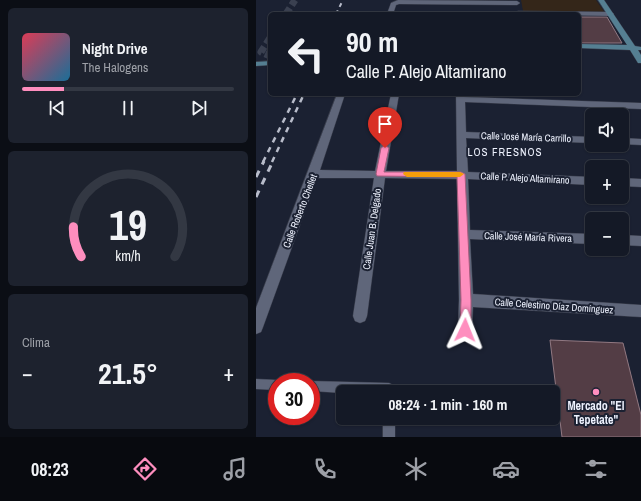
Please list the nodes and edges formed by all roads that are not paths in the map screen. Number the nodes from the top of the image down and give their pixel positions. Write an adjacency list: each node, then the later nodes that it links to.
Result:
1 (601, 0): 7 (street)
2 (477, 1): 3 (street); 4 (street)
3 (517, 2): 5 (street)
4 (391, 12)
5 (518, 12)
6 (581, 14): 7 (street)
7 (611, 14): 9 (street)
8 (581, 46): 9 (street)
9 (632, 48): 10 (street); 11 (street)
10 (641, 48)
11 (641, 61)
12 (268, 63): 13 (street)
13 (256, 64)
14 (340, 96): 22 (street, Calle Roberto Chellet)
15 (395, 96): 23 (street, Calle Juan B. Delgado)
16 (460, 96): 17 (street); 18 (street)
17 (641, 106)
18 (461, 135): 19 (street, Calle José María Carrillo); 24 (street)
19 (585, 140)
20 (629, 141): 21 (street)
21 (641, 142)
22 (313, 174): 23 (street, Calle P. Alejo Altamirano); 35 (street, Calle Roberto Chellet)
23 (380, 174): 24 (street, Calle P. Alejo Altamirano); 34 (street, Calle Juan B. Delgado)
24 (461, 174): 25 (street, Calle P. Alejo Altamirano); 28 (street)
25 (585, 181)
26 (629, 182): 27 (street)
27 (641, 183)
28 (463, 234): 29 (street, Calle José María Rivera); 32 (street)
29 (585, 239)
30 (629, 240): 31 (street)
31 (641, 241)
32 (466, 300): 33 (street, Calle Celestino Díaz Domínguez); 36 (street)
33 (641, 311)
34 (360, 316)
35 (256, 327)
36 (465, 330)
37 (256, 384): 38 (lane)
38 (268, 385)
39 (320, 386): 40 (lane)
40 (336, 387)
41 (389, 425): 42 (lane)
42 (389, 437)

